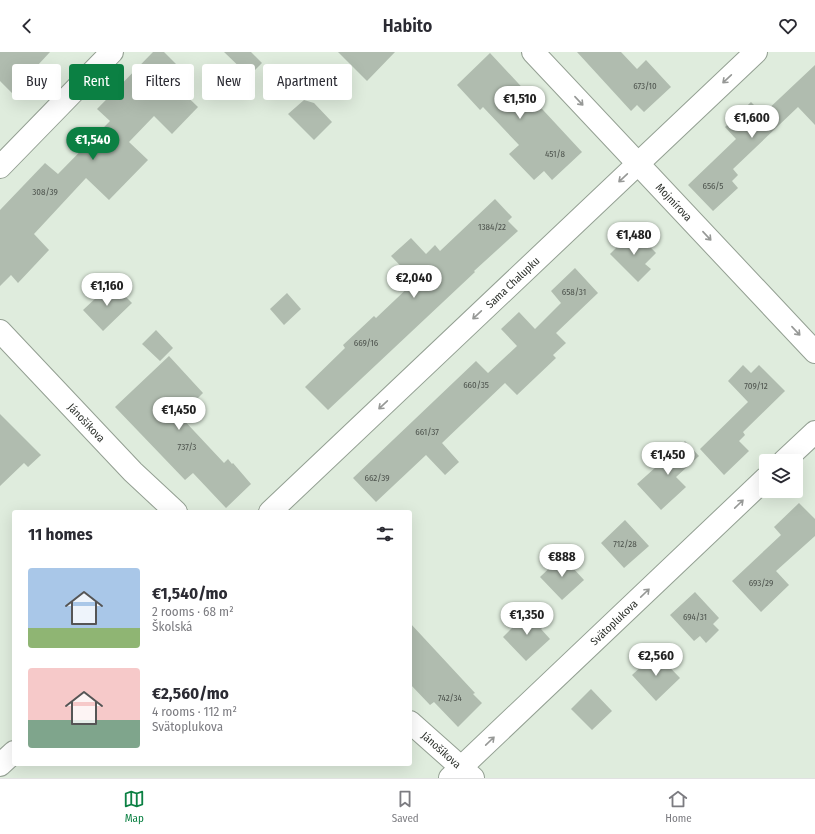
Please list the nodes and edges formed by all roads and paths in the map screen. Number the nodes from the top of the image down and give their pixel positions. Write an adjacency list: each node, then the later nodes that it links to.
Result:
1 (112, 52): 5 (street)
2 (533, 52): 4 (street, Mojmírova, one-way to 4)
3 (756, 52): 4 (street, Sama Chalupku, one-way to 4)
4 (638, 163): 7 (street, Mojmírova, one-way to 7); 12 (street, Sama Chalupku, one-way to 12)
5 (0, 167)
6 (0, 331): 11 (street, Jánošíkova)
7 (815, 352)
8 (815, 432): 9 (street)
9 (791, 454)
10 (759, 485): 16 (street, Svätoplukova, one-way to 10)
11 (174, 510)
12 (272, 510)
13 (412, 724): 16 (street, Jánošíkova)
14 (12, 754): 15 (street)
15 (0, 765)
16 (462, 774)

